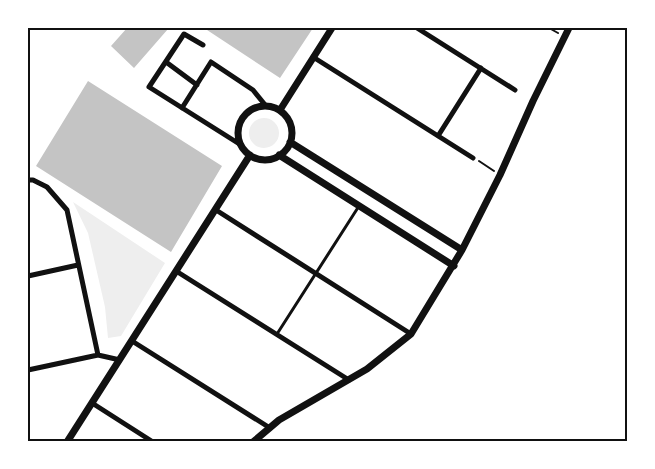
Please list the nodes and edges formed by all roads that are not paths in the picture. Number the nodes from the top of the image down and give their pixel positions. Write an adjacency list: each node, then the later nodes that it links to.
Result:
1 (332, 28): 5 (street)
2 (417, 28): 7 (street)
3 (569, 28): 22 (street)
4 (202, 45): 6 (street)
5 (313, 57): 12 (street); 13 (street)
6 (166, 62): 8 (street); 11 (street)
7 (481, 68): 9 (street); 13 (street)
8 (197, 84): 10 (street); 11 (street)
9 (515, 90)
10 (266, 106): 12 (street); 15 (street)
11 (182, 108): 15 (street)
12 (280, 110): 14 (street)
13 (438, 136): 18 (street)
14 (290, 142): 17 (street); 22 (street)
15 (241, 145): 16 (street)
16 (250, 155): 17 (street); 21 (street)
17 (279, 155): 20 (street)
18 (473, 158)
19 (28, 180): 23 (street)
20 (359, 206): 24 (street); 26 (lane)
21 (216, 210): 25 (street); 26 (street)
22 (462, 250): 24 (street)
23 (78, 265): 27 (street); 31 (street)
24 (454, 266): 29 (street)
25 (176, 271): 28 (street); 30 (street)
26 (316, 273): 28 (lane); 29 (street)
27 (28, 276)
28 (277, 334): 34 (street)
29 (411, 334): 34 (street)
30 (132, 341): 32 (street); 36 (street)
31 (98, 355): 32 (street); 33 (street)
32 (120, 360): 35 (street)
33 (28, 370)
34 (349, 380): 36 (street)
35 (92, 403): 37 (street); 38 (street)
36 (270, 428): 39 (street)
37 (68, 442)
38 (152, 442)
39 (253, 442)

